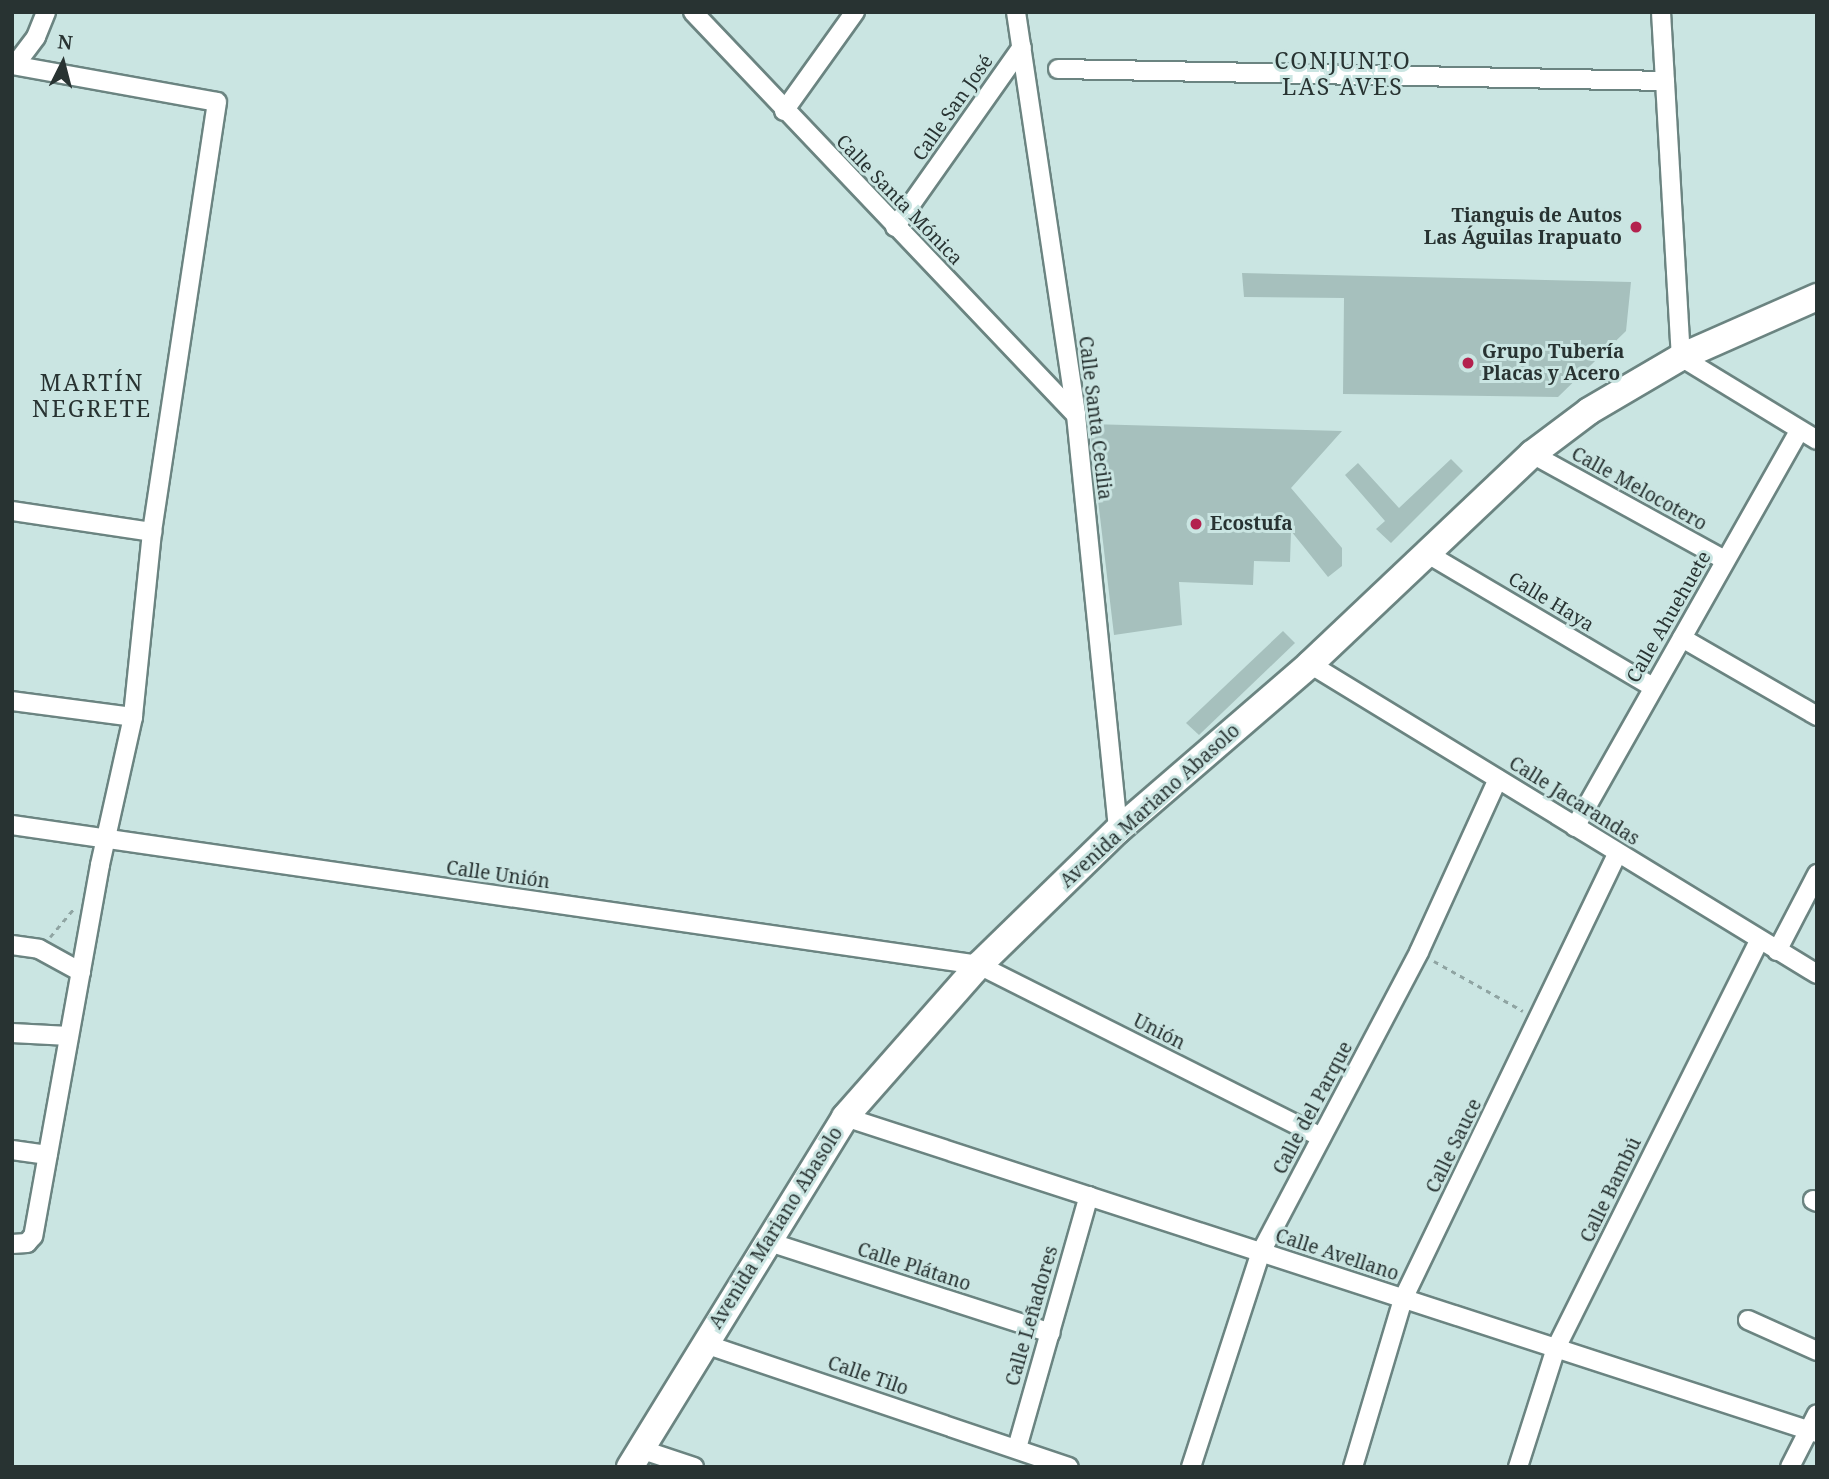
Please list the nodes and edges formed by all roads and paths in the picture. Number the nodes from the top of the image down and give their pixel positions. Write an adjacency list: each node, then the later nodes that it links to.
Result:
1 (46, 12): 7 (street)
2 (693, 12): 10 (street, Calle Santa Mónica)
3 (855, 12): 10 (street)
4 (1016, 12): 6 (street, Calle Santa Cecilia)
5 (1661, 12): 9 (street)
6 (1022, 47): 11 (street, Calle San José); 14 (street, Calle Santa Cecilia)
7 (14, 65): 19 (street)
8 (1058, 69): 9 (street)
9 (1665, 81): 13 (street)
10 (785, 111): 11 (street, Calle Santa Mónica)
11 (895, 227): 14 (street, Calle Santa Mónica)
12 (1817, 298): 13 (street, Avenida Mariano Abasolo)
13 (1681, 357): 15 (street); 17 (street, Avenida Mariano Abasolo)
14 (1076, 415): 31 (street, Calle Santa Cecilia)
15 (1800, 430): 16 (street); 21 (street, Calle Ahuehuete)
16 (1817, 440)
17 (1532, 454): 20 (street, Avenida Mariano Abasolo); 21 (street, Calle Melocotero)
18 (12, 511): 19 (street)
19 (152, 532): 27 (street)
20 (1428, 554): 23 (street, Avenida Mariano Abasolo); 24 (street, Calle Haya)
21 (1725, 559): 22 (street, Calle Ahuehuete)
22 (1682, 638): 24 (street, Calle Ahuehuete); 26 (street)
23 (1310, 664): 28 (street, Calle Jacarandas); 31 (street, Avenida Mariano Abasolo)
24 (1653, 687): 30 (street, Calle Ahuehuete)
25 (12, 701): 27 (street)
26 (1817, 716)
27 (133, 717): 32 (street)
28 (1498, 779): 30 (street, Calle Jacarandas); 40 (street, Calle del Parque)
29 (12, 825): 32 (street, Calle Unión)
30 (1575, 827): 33 (street, Calle Jacarandas)
31 (1118, 830): 41 (street, Avenida Mariano Abasolo)
32 (105, 840): 41 (street, Calle Unión); 42 (street)
33 (1618, 853): 36 (street, Calle Jacarandas); 44 (street, Calle Sauce)
34 (1817, 874): 39 (street)
35 (78, 903): 38 (path)
36 (1759, 940): 39 (street, Calle Jacarandas); 59 (street, Calle Bambú)
37 (12, 946): 38 (street)
38 (39, 949): 42 (street)
39 (1777, 951): 43 (street, Calle Jacarandas)
40 (1419, 952): 44 (path); 48 (street, Calle del Parque)
41 (979, 965): 47 (street, Avenida Mariano Abasolo); 48 (street, Unión)
42 (80, 972): 46 (street)
43 (1817, 974)
44 (1538, 1020): 55 (street, Calle Sauce)
45 (12, 1033): 46 (street)
46 (69, 1036): 50 (street)
47 (845, 1117): 51 (street, Calle Avellano); 52 (street, Avenida Mariano Abasolo)
48 (1321, 1137): 54 (street, Calle del Parque)
49 (12, 1150): 50 (street)
50 (48, 1155): 53 (street)
51 (1089, 1196): 54 (street, Calle Avellano); 57 (street, Calle Leñadores)
52 (766, 1241): 57 (street, Calle Plátano); 58 (street, Avenida Mariano Abasolo)
53 (12, 1244)
54 (1261, 1252): 55 (street, Calle Avellano); 67 (street, Calle del Parque)
55 (1403, 1299): 59 (street, Calle Avellano); 68 (street, Calle Sauce)
56 (1748, 1321): 60 (street)
57 (1049, 1333): 63 (street, Calle Leñadores)
58 (705, 1344): 63 (street, Calle Tilo); 64 (street, Avenida Mariano Abasolo)
59 (1556, 1348): 62 (street, Calle Avellano); 69 (street, Calle Bambú)
60 (1817, 1351)
61 (1817, 1414): 62 (street)
62 (1813, 1432): 70 (street)
63 (1017, 1448): 66 (street, Calle Tilo)
64 (635, 1458): 65 (street)
65 (694, 1467)
66 (1069, 1467)
67 (1191, 1467)
68 (1353, 1467)
69 (1518, 1467)
70 (1790, 1467)

